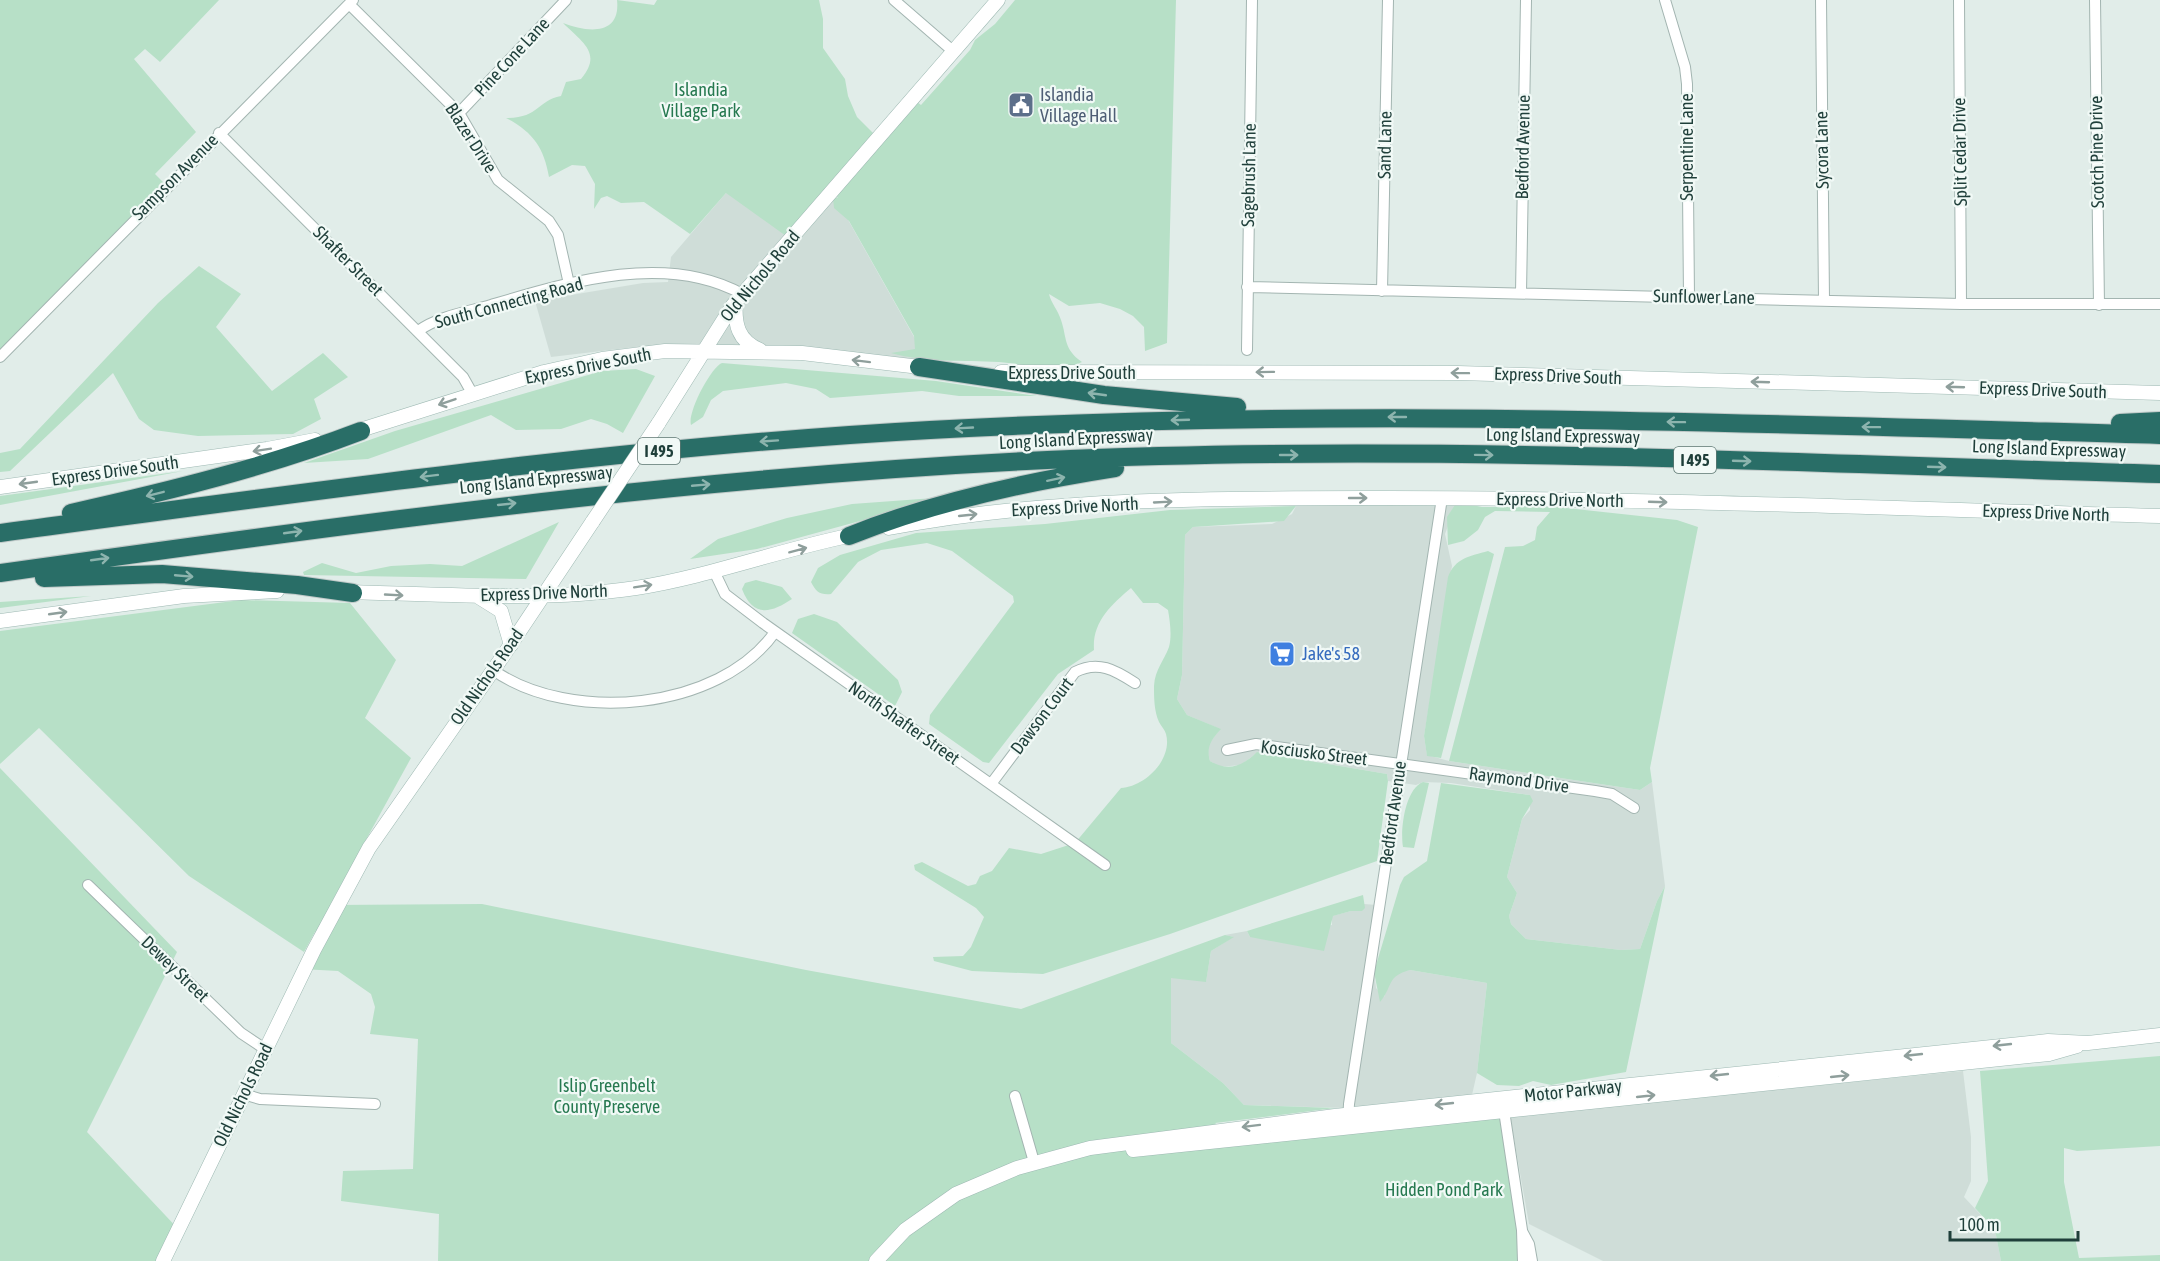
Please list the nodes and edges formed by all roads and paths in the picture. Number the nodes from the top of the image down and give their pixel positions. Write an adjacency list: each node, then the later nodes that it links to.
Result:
1 (566, 0): 13 (street, Pine Cone Lane)
2 (894, 0): 12 (street)
3 (998, 0): 12 (main road, Old Nichols Road)
4 (1252, 0): 16 (street, Sagebrush Lane)
5 (1388, 0): 17 (street, Sand Lane)
6 (1526, 0): 18 (street, Bedford Avenue)
7 (1665, 0): 20 (street, Serpentine Lane)
8 (1821, 0): 21 (street, Sycora Lane)
9 (1959, 0): 23 (street, Split Cedar Drive)
10 (2095, 0): 24 (street, Scotch Pine Drive)
11 (351, 2): 13 (street, Blazer Drive); 14 (street, Sampson Avenue)
12 (954, 52): 19 (main road, Old Nichols Road)
13 (459, 113): 15 (street, Blazer Drive)
14 (219, 133): 25 (street, Shafter Street); 29 (street, Sampson Avenue)
15 (569, 284): 19 (street, South Connecting Road); 25 (street, South Connecting Road)
16 (1248, 287): 17 (street, Sunflower Lane); 27 (street, Sagebrush Lane)
17 (1382, 291): 18 (street, Sunflower Lane)
18 (1521, 294): 20 (street, Sunflower Lane)
19 (739, 297): 26 (main road, Old Nichols Road); 28 (main road)
20 (1689, 297): 21 (street, Sunflower Lane)
21 (1824, 300): 23 (street, Sunflower Lane)
22 (2160, 303): 24 (street, Sunflower Lane)
23 (1961, 304): 24 (street, Sunflower Lane)
24 (2099, 305)
25 (418, 331): 31 (street, Shafter Street)
26 (703, 350): 28 (main road, Express Drive South); 31 (main road, Express Drive South); 50 (main road, Old Nichols Road, bridge)
27 (1247, 350)
28 (762, 351): 30 (main road, Express Drive South, one-way to 28)
29 (0, 357)
30 (919, 368): 32 (main road, Express Drive South, one-way to 30); 33 (highway, one-way to 30)
31 (472, 393): 35 (main road, Express Drive South, one-way to 35)
32 (2160, 393)
33 (1322, 417): 36 (highway, Long Island Expressway / I 495, one-way to 33); 43 (highway, Long Island Expressway / I 495, one-way to 43)
34 (2160, 421): 36 (highway)
35 (361, 431): 40 (main road, Express Drive South, one-way to 40); 43 (highway, one-way to 43)
36 (2055, 432): 37 (highway, Long Island Expressway / I 495)
37 (2160, 435)
38 (1157, 456): 39 (highway, Long Island Expressway / I 495, one-way to 39); 44 (highway, one-way to 38); 46 (highway, Long Island Expressway / I 495, one-way to 38)
39 (2160, 474)
40 (0, 487)
41 (1442, 498): 42 (main road, Express Drive North, one-way to 42); 44 (main road, Express Drive North, one-way to 41); 57 (street, Bedford Avenue)
42 (2160, 516)
43 (0, 533)
44 (849, 536): 45 (main road, Express Drive North, one-way to 44)
45 (714, 572): 50 (main road, Express Drive North, one-way to 45); 52 (street, North Shafter Street)
46 (0, 573)
47 (0, 579): 48 (highway, one-way to 48)
48 (353, 592): 49 (main road, Express Drive North, one-way to 49); 51 (main road, Express Drive North, one-way to 48)
49 (476, 596): 50 (main road, Express Drive North); 53 (main road)
50 (543, 596): 53 (main road, Old Nichols Road)
51 (0, 621)
52 (776, 632): 54 (street); 58 (street, North Shafter Street)
53 (511, 645): 54 (main road, Old Nichols Road)
54 (493, 670): 63 (main road, Old Nichols Road)
55 (1135, 683): 58 (street, Dawson Court)
56 (1227, 750): 57 (street, Kosciusko Street)
57 (1400, 764): 59 (street, Raymond Drive); 68 (street, Bedford Avenue)
58 (991, 784): 60 (street, North Shafter Street)
59 (1634, 808)
60 (1105, 865)
61 (88, 885): 63 (street, Dewey Street)
62 (2160, 1035): 67 (main road, Motor Parkway)
63 (265, 1049): 64 (main road, Old Nichols Road)
64 (243, 1094): 66 (street); 71 (main road, Old Nichols Road)
65 (1015, 1096): 69 (street)
66 (375, 1104)
67 (1503, 1105): 68 (main road, Motor Parkway); 70 (street)
68 (1348, 1122): 69 (main road, Motor Parkway)
69 (1034, 1162): 72 (main road, Motor Parkway)
70 (1522, 1230): 73 (street); 74 (street)
71 (163, 1261)
72 (876, 1261)
73 (1523, 1261)
74 (1532, 1261)

